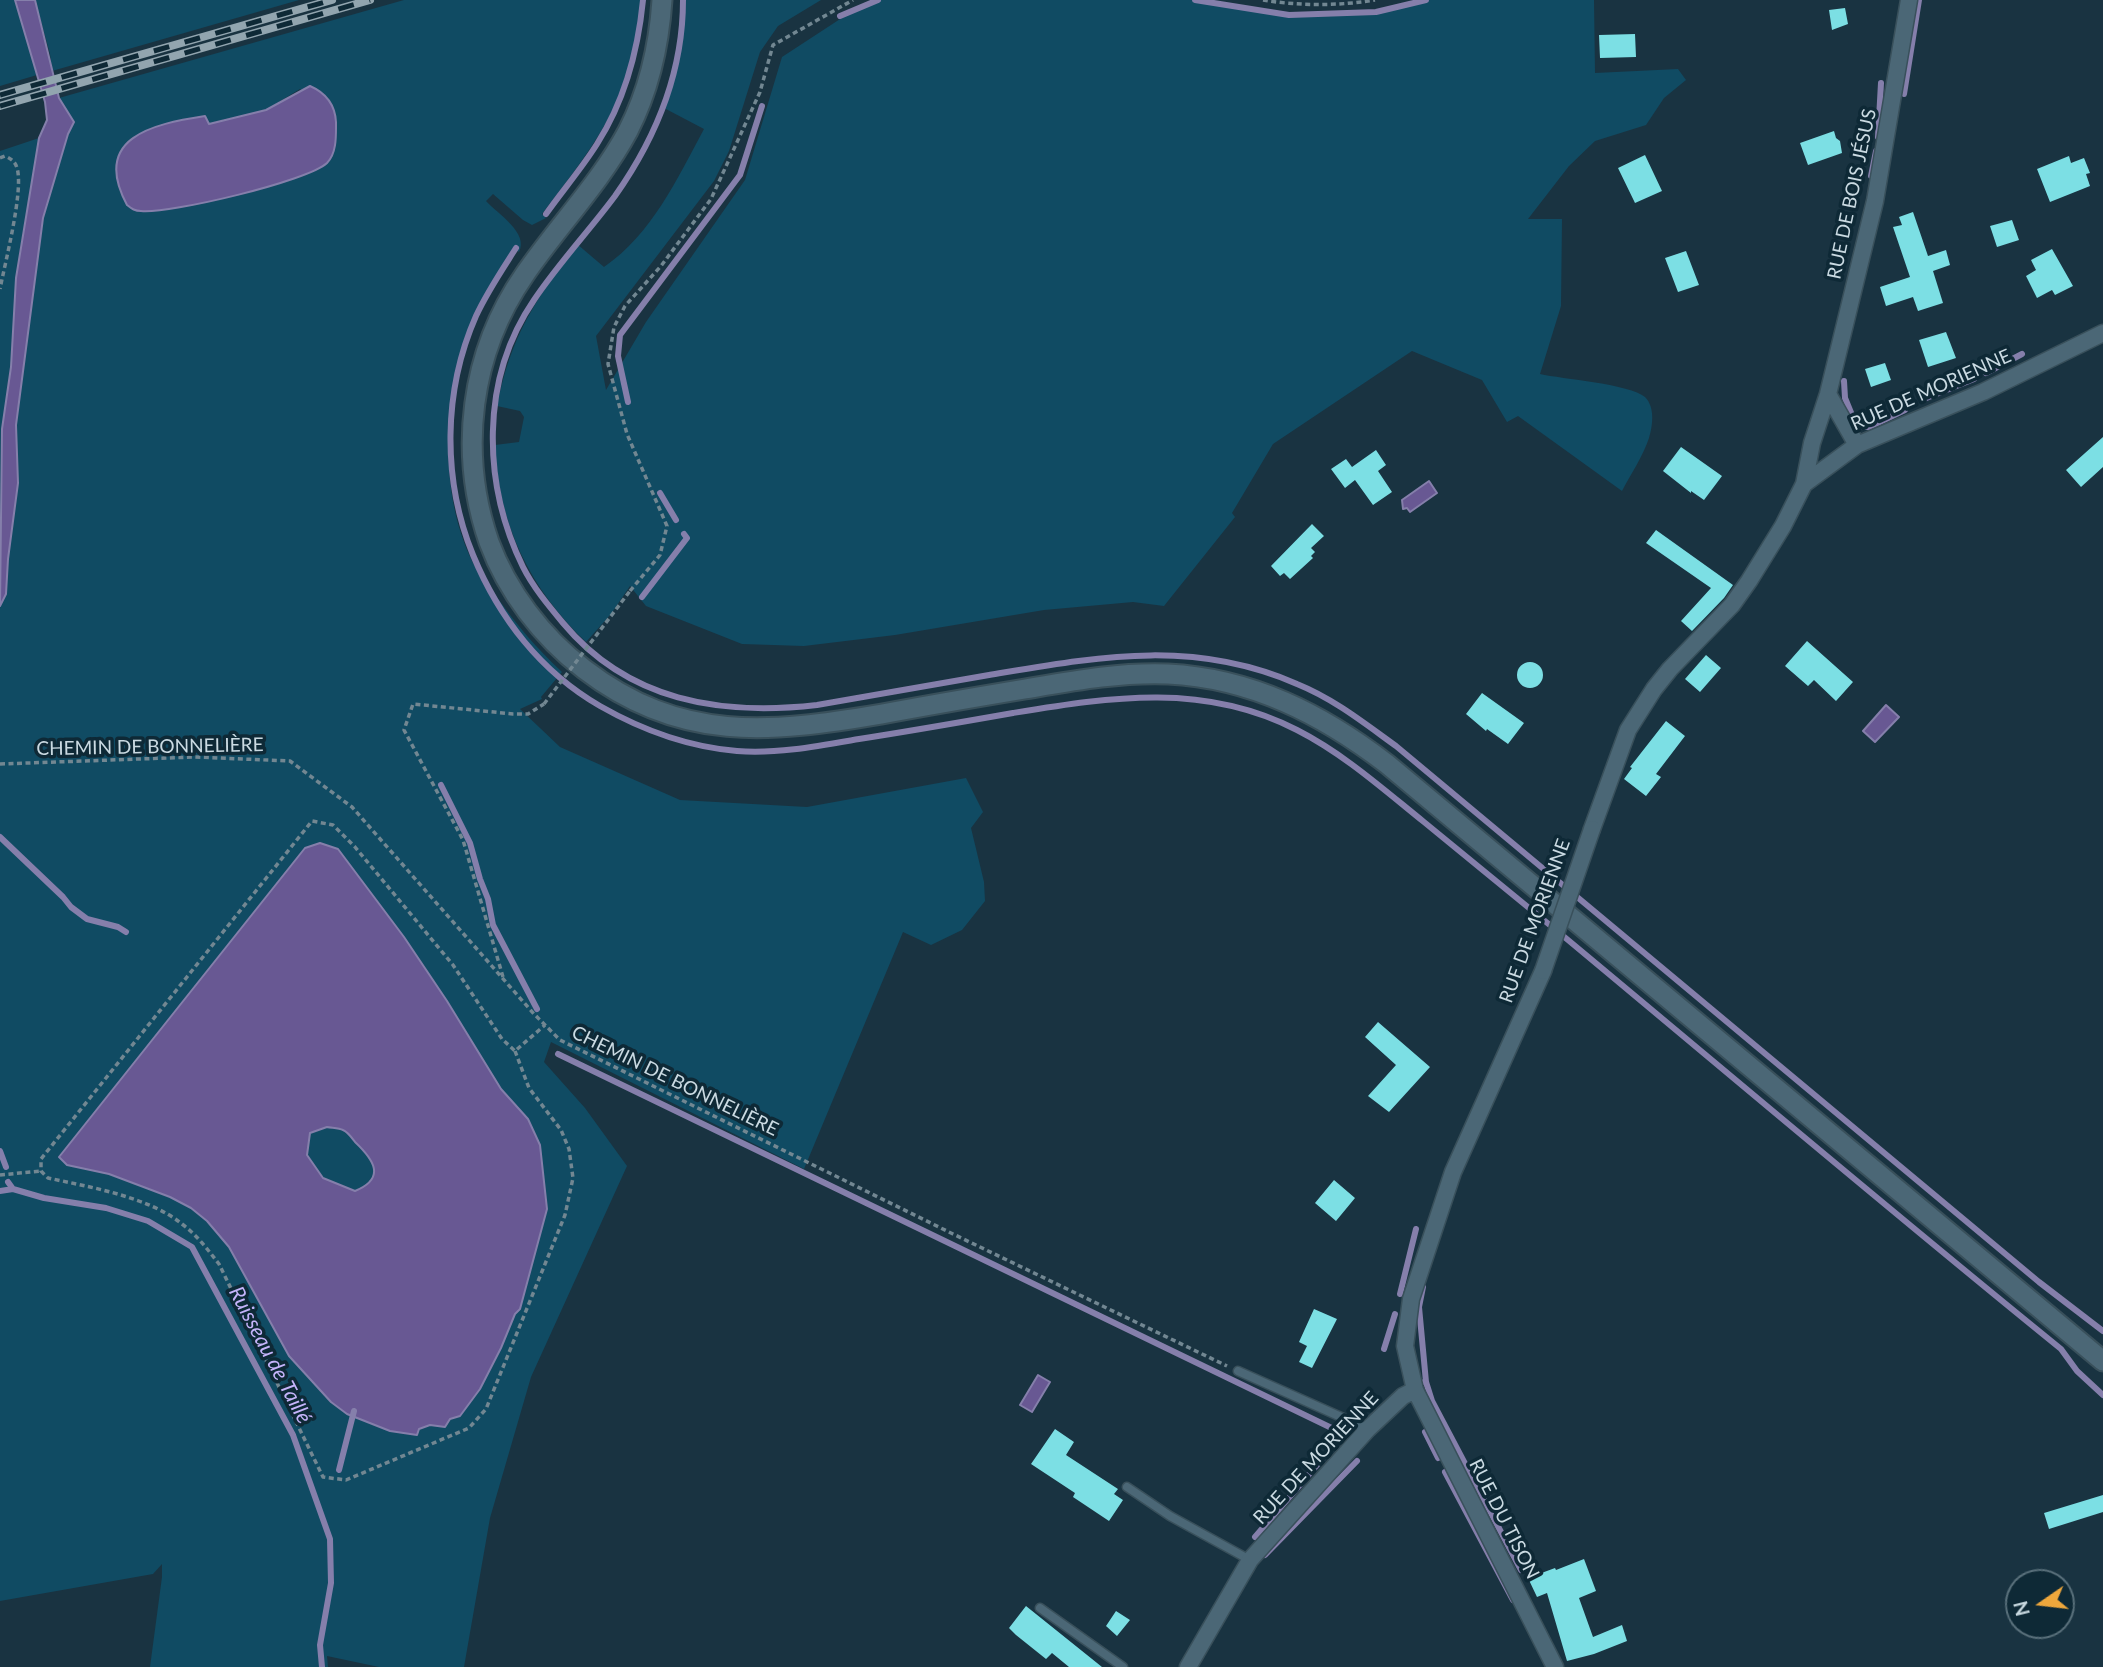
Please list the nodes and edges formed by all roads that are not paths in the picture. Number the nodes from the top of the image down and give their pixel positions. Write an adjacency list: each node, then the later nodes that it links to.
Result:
1 (662, 0): 7 (main road)
2 (1907, 1): 4 (street, RUE DE BOIS JÉSUS)
3 (2103, 333): 5 (street, RUE DE MORIENNE)
4 (1828, 394): 5 (street); 6 (street, RUE DE BOIS JÉSUS)
5 (1857, 445): 6 (street, RUE DE MORIENNE)
6 (1804, 484): 9 (street, RUE DE MORIENNE, bridge)
7 (2103, 1361)
8 (1238, 1371): 10 (lane)
9 (1415, 1390): 10 (street, RUE DE MORIENNE); 16 (street, RUE DU TISON)
10 (1368, 1429): 12 (street, RUE DE MORIENNE)
11 (1127, 1487): 12 (lane)
12 (1250, 1560): 15 (street, RUE DE MORIENNE)
13 (1040, 1608): 14 (lane)
14 (1123, 1667)
15 (1188, 1667)
16 (1555, 1667)

